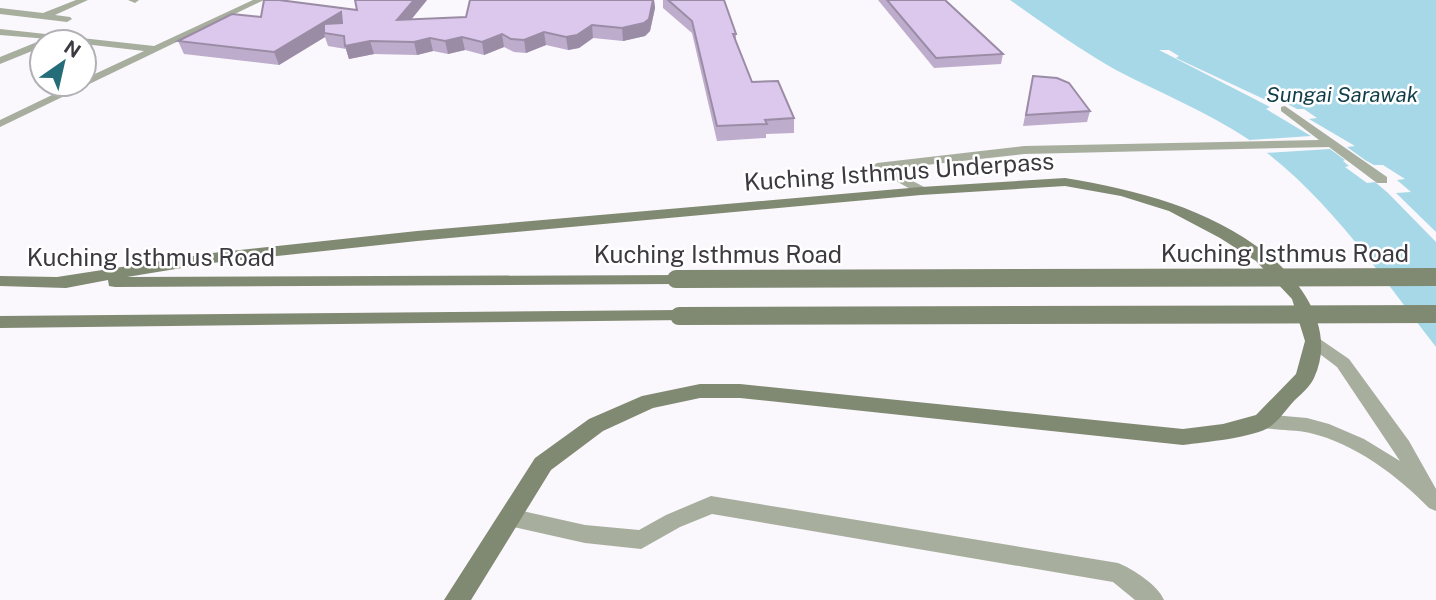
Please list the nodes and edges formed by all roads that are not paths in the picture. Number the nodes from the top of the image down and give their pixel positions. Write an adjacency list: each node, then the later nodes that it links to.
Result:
1 (84, 0): 4 (lane)
2 (260, 0): 10 (lane)
3 (0, 11): 4 (lane)
4 (43, 16): 5 (lane)
5 (67, 19)
6 (0, 32): 7 (lane)
7 (28, 37)
8 (98, 45): 10 (lane)
9 (28, 49): 11 (lane)
10 (154, 49): 12 (lane)
11 (0, 61)
12 (98, 77)
13 (54, 98): 15 (lane)
14 (1285, 109): 16 (lane)
15 (0, 124)
16 (1332, 143): 17 (lane); 18 (lane)
17 (1382, 180)
18 (922, 191): 21 (main road, Kuching Isthmus Underpass); 24 (main road, Kuching Isthmus Underpass)
19 (1436, 277): 21 (main road, Kuching Isthmus Road, bridge)
20 (0, 281): 21 (main road, Kuching Isthmus Road)
21 (55, 283)
22 (1436, 314): 23 (main road, bridge)
23 (0, 322)
24 (1314, 341): 25 (main road); 26 (lane)
25 (1264, 421): 26 (lane); 27 (main road)
26 (1432, 497)
27 (509, 517): 28 (main road); 29 (lane)
28 (457, 600)
29 (1153, 600)

